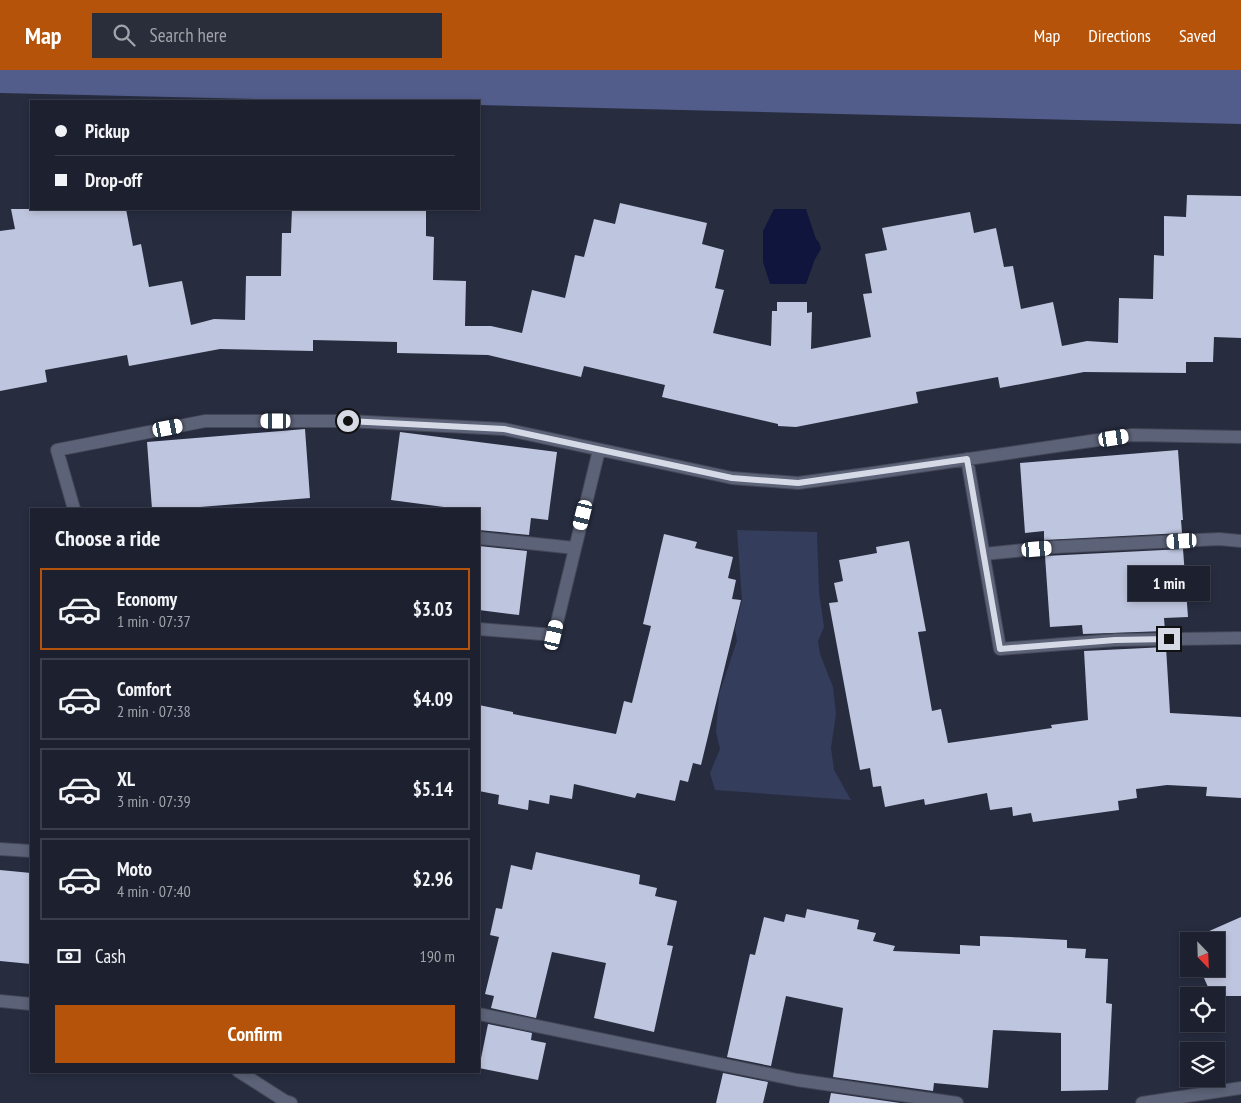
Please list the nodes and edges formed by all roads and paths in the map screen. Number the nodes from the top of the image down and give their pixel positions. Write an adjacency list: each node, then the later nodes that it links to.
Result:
1 (1241, 437): 3 (lane)
2 (599, 450): 3 (lane); 4 (lane); 7 (lane)
3 (967, 459): 8 (lane)
4 (74, 508)
5 (480, 538): 7 (lane)
6 (1241, 542): 8 (lane)
7 (575, 548): 9 (lane)
8 (984, 554): 10 (lane)
9 (480, 628)
10 (1241, 638)
11 (0, 849): 12 (lane)
12 (30, 851)
13 (0, 1001): 14 (lane)
14 (30, 1004)
15 (480, 1014): 19 (lane)
16 (241, 1073): 18 (lane)
17 (1241, 1088): 20 (lane)
18 (291, 1103)
19 (957, 1103)
20 (1142, 1103)

